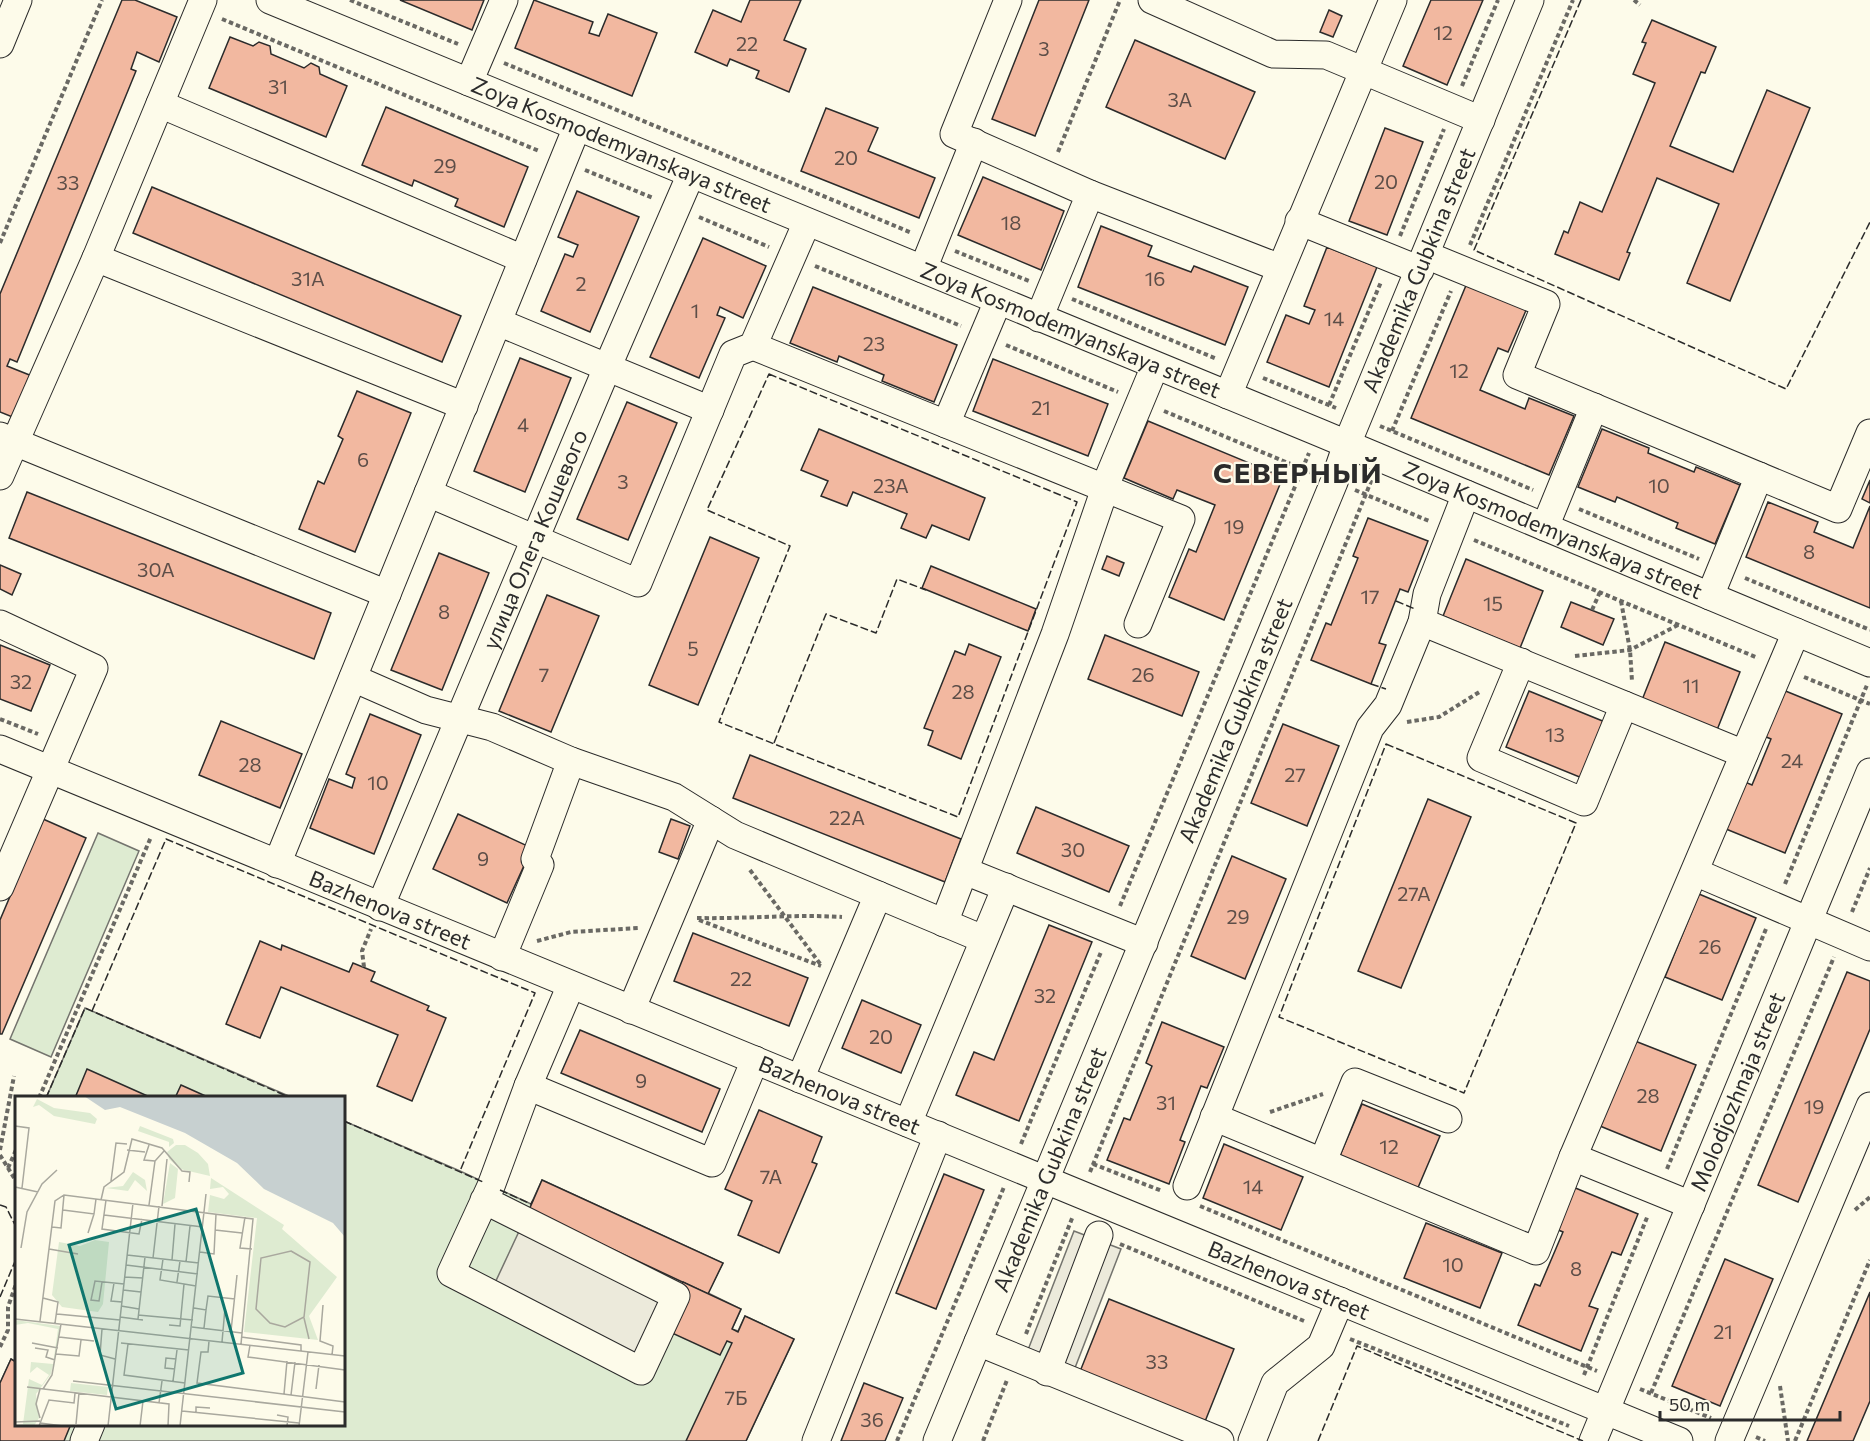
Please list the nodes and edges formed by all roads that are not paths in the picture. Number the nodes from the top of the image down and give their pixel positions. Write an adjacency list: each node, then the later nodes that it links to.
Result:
1 (18, 0): 9 (street)
2 (504, 0): 11 (street)
3 (1008, 0): 15 (street)
4 (1152, 0): 10 (street)
5 (1393, 0): 10 (street)
6 (1530, 0): 13 (street, Akademika Gubkina street)
7 (282, 2): 11 (street, Zoya Kosmodemyanskaya street)
8 (201, 5): 12 (street)
9 (0, 44)
10 (1363, 71): 13 (street); 18 (street)
11 (470, 82): 14 (street, Zoya Kosmodemyanskaya street)
12 (160, 104): 20 (street); 21 (street)
13 (1481, 120): 22 (street, Akademika Gubkina street)
14 (577, 127): 16 (street, Zoya Kosmodemyanskaya street); 21 (street)
15 (974, 142): 17 (street); 24 (street)
16 (691, 174): 19 (street, Zoya Kosmodemyanskaya street); 30 (street, улица Олега Кошевого)
17 (1090, 194): 23 (street); 26 (street)
18 (1299, 221): 22 (street); 23 (street)
19 (807, 222): 24 (street, Zoya Kosmodemyanskaya street); 28 (street)
20 (96, 258): 32 (street); 37 (street)
21 (523, 259): 27 (street)
22 (1423, 262): 33 (street); 38 (street, Akademika Gubkina street)
23 (1280, 268): 31 (street)
24 (923, 269): 25 (street, Zoya Kosmodemyanskaya street)
25 (998, 301): 26 (street, Zoya Kosmodemyanskaya street); 35 (street)
26 (1038, 318): 29 (street, Zoya Kosmodemyanskaya street)
27 (498, 322): 30 (street); 32 (street)
28 (753, 346): 34 (street); 35 (street)
29 (1155, 366): 31 (street, Zoya Kosmodemyanskaya street); 41 (street)
30 (607, 368): 34 (street); 45 (street, улица Олега Кошевого)
31 (1228, 395): 38 (street, Zoya Kosmodemyanskaya street)
32 (464, 406): 42 (street)
33 (1594, 407): 40 (street); 44 (street)
34 (710, 410): 45 (street)
35 (946, 424): 41 (street)
36 (1870, 433): 40 (street)
37 (8, 439): 39 (street); 46 (street)
38 (1347, 444): 43 (street, Zoya Kosmodemyanskaya street); 74 (street, Akademika Gubkina street)
39 (0, 476)
40 (1759, 476): 47 (street)
41 (1105, 488): 50 (street); 65 (street)
42 (428, 493): 45 (street); 46 (street)
43 (1466, 494): 44 (street, Zoya Kosmodemyanskaya street); 48 (street)
44 (1545, 527): 47 (street, Zoya Kosmodemyanskaya street)
45 (534, 539): 56 (street, улица Олега Кошевого)
46 (387, 594): 54 (street)
47 (1710, 596): 51 (street, Zoya Kosmodemyanskaya street)
48 (1422, 622): 52 (street); 84 (street)
49 (0, 624): 60 (street)
50 (1138, 624)
51 (1796, 632): 53 (street, Zoya Kosmodemyanskaya street); 58 (street)
52 (1521, 662): 55 (street); 55 (street)
53 (1870, 663)
54 (352, 678): 56 (street); 64 (street)
55 (1629, 707): 58 (street)
56 (459, 719): 59 (street); 70 (street, улица Олега Кошевого)
57 (0, 749): 60 (street, Bazhenova street)
58 (1744, 754): 66 (street)
59 (571, 761): 62 (street); 76 (street)
60 (51, 771): 63 (street); 64 (street, Bazhenova street)
61 (1870, 772): 71 (street, Molodjozhnaja street)
62 (711, 820): 69 (street); 78 (street)
63 (6, 858): 67 (street)
64 (277, 864): 70 (street, Bazhenova street)
65 (965, 870): 68 (street); 72 (street)
66 (1695, 872): 71 (street); 88 (street)
67 (0, 887)
68 (1006, 887): 73 (street); 74 (street)
69 (873, 907): 72 (street); 80 (street)
70 (376, 916): 76 (street, Bazhenova street)
71 (1809, 920): 75 (street); 93 (street, Molodjozhnaja street)
72 (944, 923): 73 (street)
73 (983, 939): 85 (street)
74 (1144, 943): 90 (street, Akademika Gubkina street)
75 (1870, 946)
76 (502, 957): 77 (street, Bazhenova street)
77 (571, 985): 78 (street, Bazhenova street); 81 (street)
78 (631, 1010): 79 (street, Bazhenova street)
79 (755, 1060): 80 (street, Bazhenova street); 81 (street)
80 (800, 1078): 85 (street, Bazhenova street)
81 (528, 1086): 92 (street)
82 (1870, 1106): 87 (street)
83 (1448, 1119): 89 (street)
84 (1223, 1121): 89 (street); 91 (street)
85 (908, 1123): 86 (street, Bazhenova street)
86 (938, 1135): 90 (street, Bazhenova street); 103 (street)
87 (1864, 1139): 100 (street)
88 (1574, 1157): 89 (street); 93 (street)
89 (1323, 1161)
90 (1041, 1190): 95 (street, Bazhenova street); 96 (street, Akademika Gubkina street)
91 (1182, 1194)
92 (484, 1200): 92 (street)
93 (1691, 1205): 98 (street, Molodjozhnaja street)
94 (1099, 1235): 97 (street)
95 (1340, 1301): 98 (street, Bazhenova street); 106 (street)
96 (978, 1342): 97 (street); 104 (street, Akademika Gubkina street)
97 (1047, 1371): 105 (street)
98 (1606, 1411): 101 (street, Molodjozhnaja street); 107 (street, Bazhenova street)
99 (92, 1426): 102 (street)
100 (1732, 1435)
101 (1594, 1439)
102 (84, 1441)
103 (816, 1441)
104 (937, 1441)
105 (1220, 1441)
106 (1252, 1441)
107 (1679, 1441)

